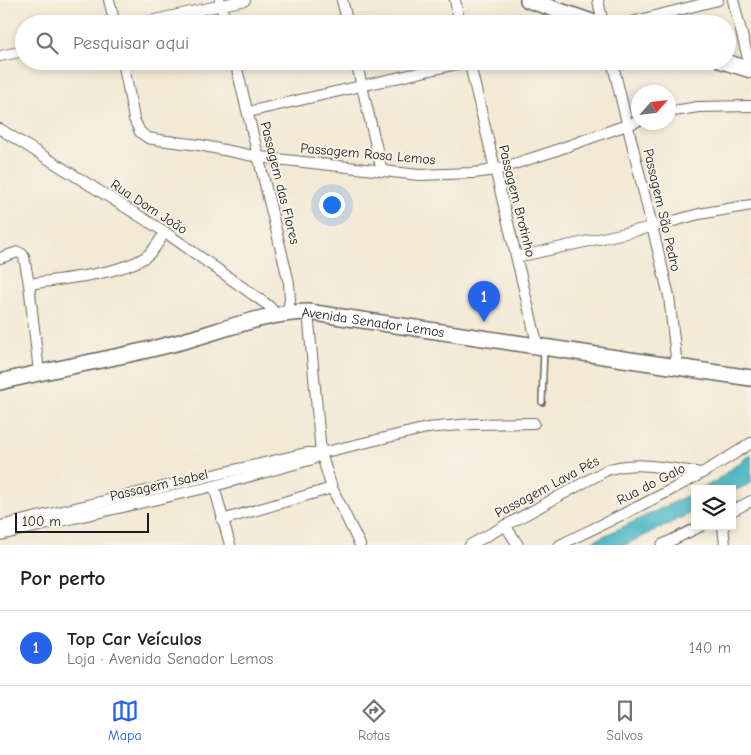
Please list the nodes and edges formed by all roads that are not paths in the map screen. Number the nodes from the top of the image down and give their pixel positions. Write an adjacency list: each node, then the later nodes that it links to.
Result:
1 (109, 0): 10 (street)
2 (245, 0): 9 (street)
3 (342, 0): 12 (street)
4 (455, 0): 13 (street)
5 (528, 0): 14 (main road)
6 (598, 0): 15 (street)
7 (718, 0): 16 (street)
8 (734, 0): 26 (street)
9 (220, 3): 11 (street)
10 (113, 15)
11 (173, 15)
12 (346, 15)
13 (458, 15)
14 (572, 15)
15 (601, 15)
16 (659, 15)
17 (15, 53): 18 (street)
18 (0, 56)
19 (736, 65): 26 (main road)
20 (125, 70): 35 (street, Passagem Rosa Lemos)
21 (237, 70): 30 (street, Passagem das Flores)
22 (358, 70): 27 (street)
23 (428, 70): 27 (street)
24 (471, 70): 36 (street, Passagem Brotinho)
25 (615, 70): 31 (street, Passagem São Pedro)
26 (751, 70)
27 (361, 85): 30 (street); 37 (street)
28 (751, 106): 29 (street)
29 (676, 111)
30 (248, 112): 35 (street, Passagem das Flores)
31 (631, 117)
32 (631, 124): 36 (street, Passagem Rosa Lemos)
33 (0, 128): 40 (street, Rua Dom João)
34 (634, 130): 39 (street, Passagem São Pedro)
35 (259, 157): 37 (street, Passagem Rosa Lemos); 45 (street, Passagem das Flores)
36 (496, 170): 37 (street, Passagem Rosa Lemos); 41 (street, Passagem Brotinho)
37 (382, 171)
38 (751, 205): 39 (street)
39 (652, 227): 41 (street); 47 (street, Passagem São Pedro)
40 (165, 232): 43 (street); 45 (street, Rua Dom João)
41 (517, 257): 46 (street, Passagem Brotinho)
42 (0, 258): 43 (street)
43 (29, 284): 48 (street)
44 (308, 312): 45 (main road, Avenida Senador Lemos); 46 (main road, Avenida Senador Lemos); 54 (street)
45 (282, 314): 48 (main road, Avenida Senador Lemos)
46 (541, 347): 47 (main road, Avenida Senador Lemos); 51 (lane)
47 (677, 366): 49 (main road, Avenida Senador Lemos)
48 (39, 372): 50 (main road, Avenida Senador Lemos)
49 (751, 378)
50 (0, 382)
51 (542, 402)
52 (534, 423): 54 (street, Passagem Isabel)
53 (751, 443): 55 (street, Rua do Galo)
54 (321, 453): 56 (street, Passagem Isabel); 57 (street); 62 (street, Passagem Isabel)
55 (702, 473): 61 (street, Passagem Lava Pés); 70 (street, Rua do Galo)
56 (214, 486): 60 (street); 65 (street, Passagem Isabel)
57 (332, 488): 60 (street); 67 (street)
58 (751, 501): 59 (street)
59 (736, 509)
60 (222, 520): 66 (street)
61 (505, 525): 68 (street, Passagem Lava Pés); 69 (street)
62 (0, 526)
63 (694, 530): 71 (street)
64 (723, 530): 72 (street)
65 (0, 536)
66 (230, 545)
67 (360, 545)
68 (470, 545)
69 (518, 545)
70 (560, 545)
71 (662, 545)
72 (725, 545)

